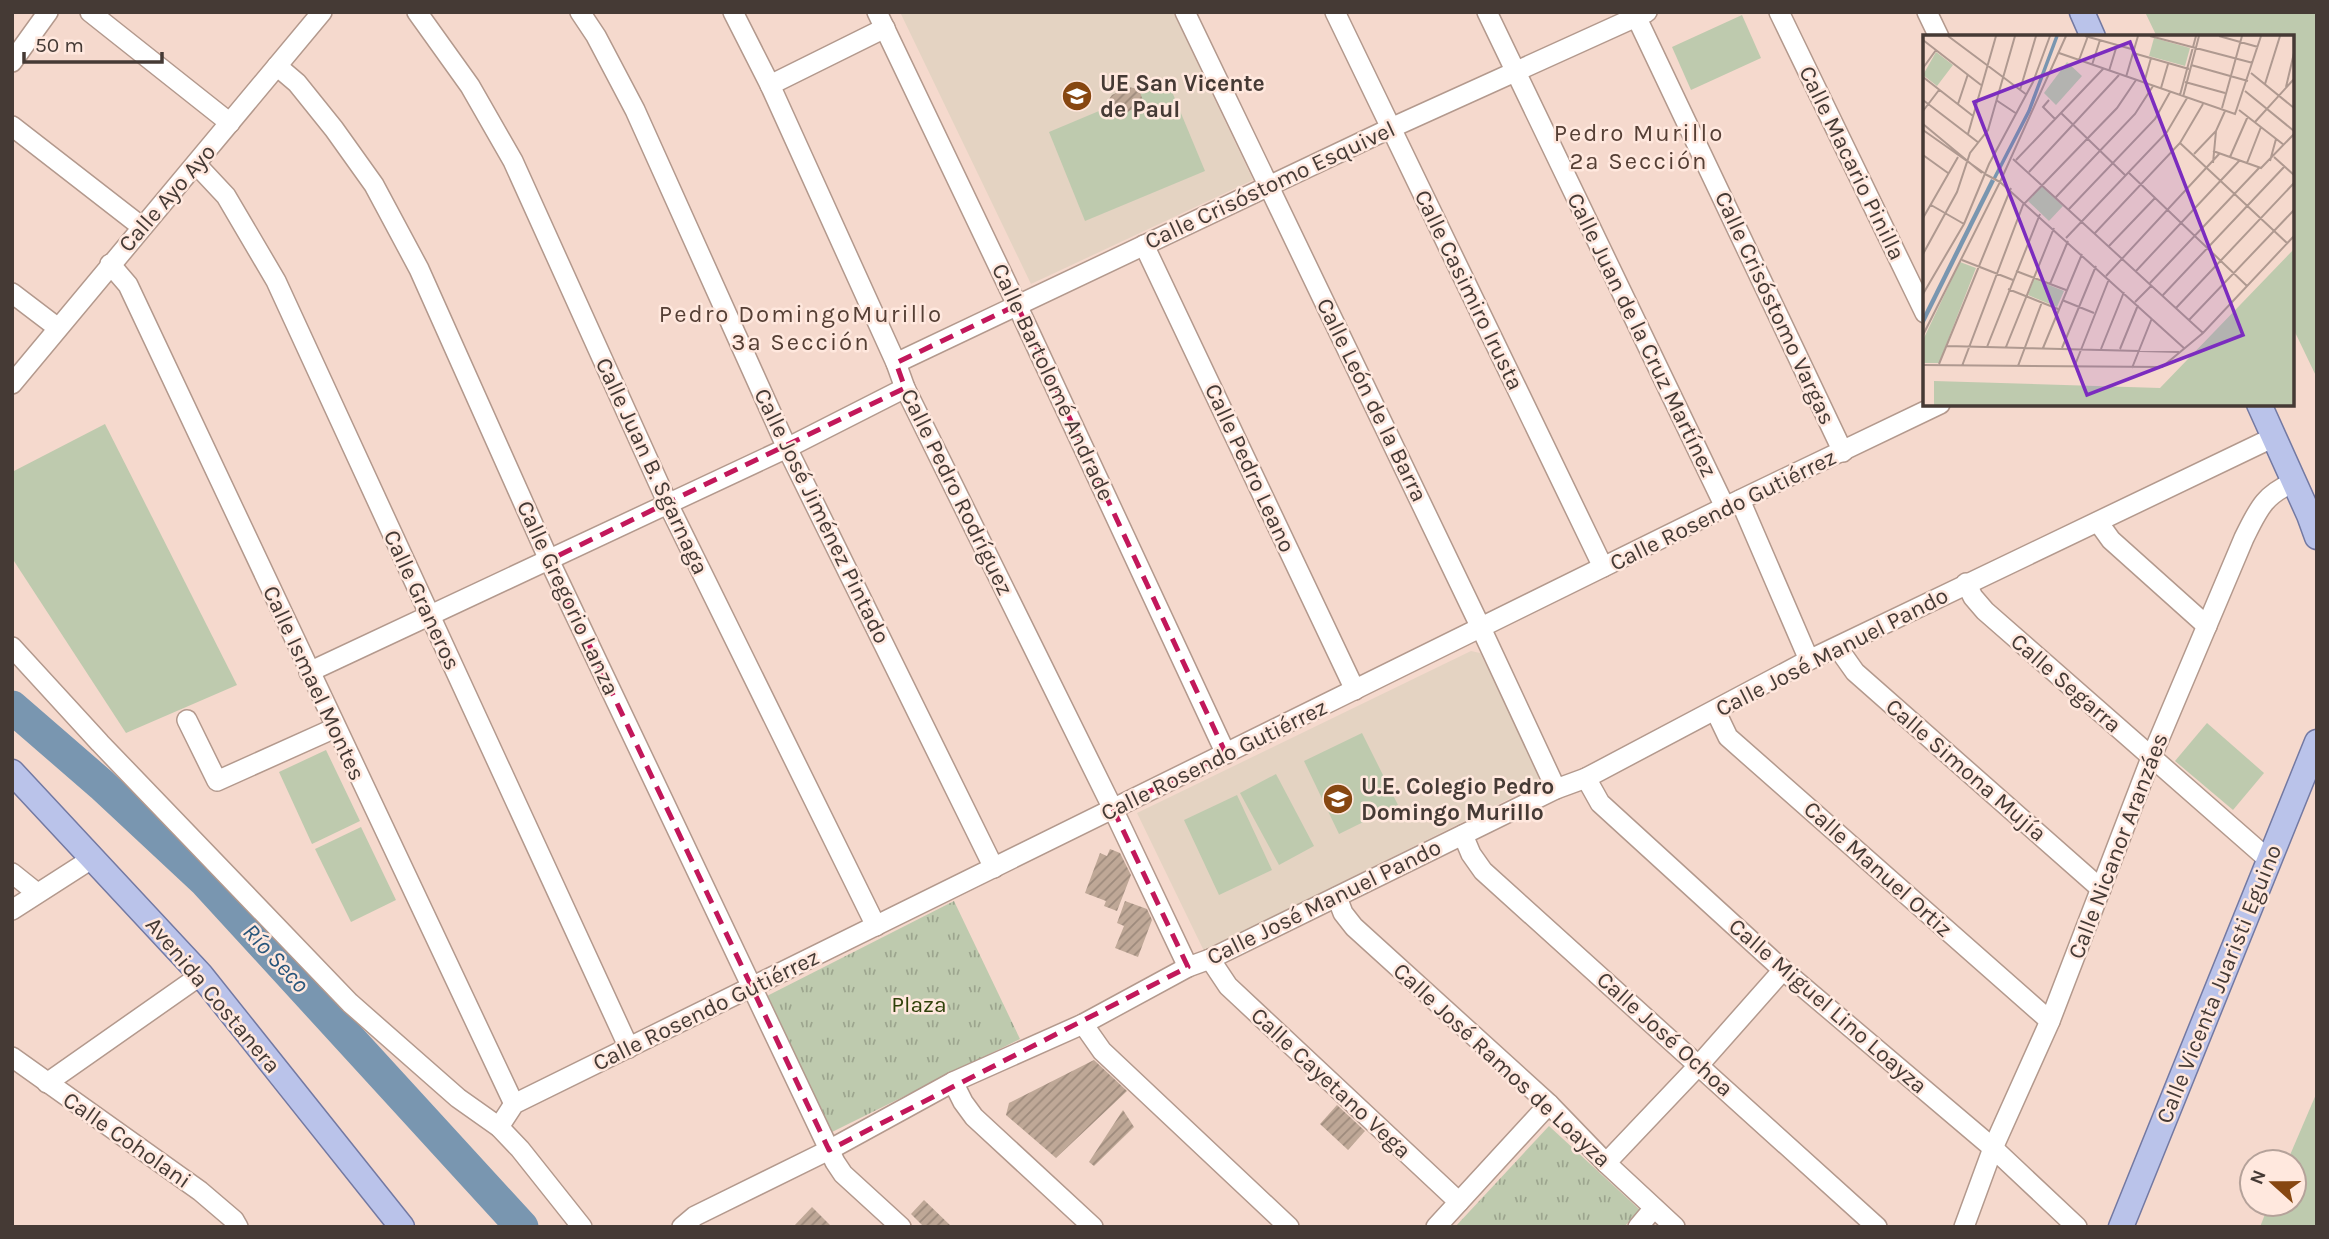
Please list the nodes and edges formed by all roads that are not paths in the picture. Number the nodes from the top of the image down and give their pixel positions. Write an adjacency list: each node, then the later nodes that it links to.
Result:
1 (48, 12): 17 (street)
2 (90, 12): 21 (street)
3 (321, 12): 18 (street, Calle Ayo Ayo)
4 (417, 12): 43 (street, Calle Juan B. Sgarnaga)
5 (580, 12): 39 (street, Calle José Jiménez Pintado)
6 (733, 12): 20 (street, Calle Pedro Rodríguez)
7 (1185, 12): 25 (street, Calle León de la Barra)
8 (1335, 12): 23 (street, Calle Casimiro Irusta)
9 (1487, 12): 19 (street, Calle Juan de la Cruz Martínez)
10 (1779, 12): 31 (street, Calle Macario Pinilla)
11 (1927, 12): 15 (street)
12 (2082, 12): 16 (main road)
13 (1639, 14): 19 (street, Calle Crisóstomo Esquivel); 40 (street, Calle Crisóstomo Vargas)
14 (881, 20): 20 (street); 30 (street, Calle Bartolomé Andrade)
15 (1938, 35)
16 (2092, 35)
17 (12, 62)
18 (277, 66): 21 (street, Calle Ayo Ayo); 46 (street, Calle Gregorio Lanza)
19 (1515, 71): 23 (street, Calle Crisóstomo Esquivel); 42 (street, Calle Juan de la Cruz Martínez)
20 (770, 85): 33 (street, Calle Pedro Rodríguez)
21 (230, 123): 24 (street, Calle Ayo Ayo)
22 (12, 126): 26 (street)
23 (1391, 128): 25 (street, Calle Crisóstomo Esquivel); 47 (street, Calle Casimiro Irusta)
24 (197, 164): 26 (street, Calle Ayo Ayo); 49 (street, Calle Graneros)
25 (1270, 185): 27 (street, Calle Crisóstomo Esquivel); 51 (street, Calle León de la Barra)
26 (142, 226): 28 (street, Calle Ayo Ayo)
27 (1144, 245): 30 (street, Calle Crisóstomo Esquivel); 56 (street, Calle Pedro Leano)
28 (110, 264): 32 (street, Calle Ayo Ayo); 55 (street, Calle Ismael Montes)
29 (12, 293): 32 (street)
30 (1017, 305): 33 (street, Calle Crisóstomo Esquivel); 61 (street, Calle Bartolomé Andrade)
31 (1923, 309)
32 (58, 328): 34 (street, Calle Ayo Ayo)
33 (896, 363): 35 (street, Calle Pedro Rodríguez)
34 (12, 384)
35 (905, 388): 39 (street); 66 (street, Calle Pedro Rodríguez)
36 (1936, 406): 40 (street, Calle Rosendo Gutiérrez)
37 (2260, 406): 38 (main road)
38 (2272, 438): 41 (main road); 44 (street, Calle José Manuel Pando)
39 (787, 448): 43 (street); 70 (street, Calle José Jiménez Pintado)
40 (1843, 452): 42 (street, Calle Rosendo Gutiérrez)
41 (2294, 482): 45 (main road); 50 (street, Calle Nicanor Aranzáes)
42 (1733, 503): 47 (street, Calle Rosendo Gutiérrez); 54 (street, Calle Juan de la Cruz Martínez)
43 (668, 504): 46 (street); 76 (street, Calle Juan B. Sgarnaga)
44 (2098, 522): 48 (street, Calle José Manuel Pando); 50 (street)
45 (2317, 537)
46 (549, 560): 49 (street); 81 (street, Calle Gregorio Lanza)
47 (1603, 567): 51 (street, Calle Rosendo Gutiérrez)
48 (1966, 583): 53 (street, Calle José Manuel Pando); 62 (street, Calle Segarra)
49 (429, 615): 55 (street); 84 (street, Calle Graneros)
50 (2207, 625): 62 (street, Calle Nicanor Aranzáes)
51 (1482, 628): 56 (street, Calle Rosendo Gutiérrez); 65 (street, Calle León de la Barra)
52 (12, 647): 91 (street)
53 (1838, 648): 54 (street, Calle José Manuel Pando); 72 (street, Calle Simona Mujía)
54 (1809, 660): 57 (street, Calle José Manuel Pando)
55 (309, 672): 59 (street, Calle Ismael Montes)
56 (1355, 691): 61 (street, Calle Rosendo Gutiérrez)
57 (1716, 712): 64 (street, Calle José Manuel Pando); 82 (street, Calle Manuel Ortiz)
58 (187, 720): 59 (street)
59 (335, 728): 89 (street, Calle Ismael Montes)
60 (2317, 742): 69 (main road, Calle Vicenta Juaristi Eguino)
61 (1226, 754): 66 (street, Calle Rosendo Gutiérrez)
62 (2151, 758): 69 (street, Calle Segarra); 72 (street, Calle Nicanor Aranzáes)
63 (12, 772): 68 (main road, Avenida Costanera)
64 (1586, 778): 65 (street, Calle José Manuel Pando); 79 (street, Calle Miguel Lino Loayza)
65 (1556, 789): 67 (street, Calle José Manuel Pando)
66 (1113, 809): 70 (street, Calle Rosendo Gutiérrez); 78 (street, Calle Pedro Rodríguez)
67 (1463, 835): 74 (street, Calle José Manuel Pando); 86 (street, Calle José Ochoa)
68 (93, 858): 73 (street); 80 (main road, Avenida Costanera)
69 (2269, 860): 110 (main road, Calle Vicenta Juaristi Eguino)
70 (993, 868): 76 (street, Calle Rosendo Gutiérrez)
71 (12, 873): 73 (street)
72 (2101, 889): 82 (street, Calle Nicanor Aranzáes)
73 (37, 892): 75 (street)
74 (1338, 897): 77 (street, Calle José Manuel Pando); 90 (street, Calle José Ramos de Loayza)
75 (12, 910)
76 (876, 926): 81 (street, Calle Rosendo Gutiérrez)
77 (1210, 959): 78 (street, Calle José Manuel Pando); 95 (street, Calle Cayetano Vega)
78 (1188, 968): 83 (street, Calle José Manuel Pando)
79 (1783, 970): 86 (street); 92 (street, Calle Miguel Lino Loayza)
80 (201, 975): 88 (street); 99 (main road, Avenida Costanera)
81 (751, 988): 84 (street, Calle Rosendo Gutiérrez); 93 (street, Calle Gregorio Lanza)
82 (2050, 1021): 92 (street, Calle Nicanor Aranzáes)
83 (1083, 1024): 87 (street, Calle José Manuel Pando); 103 (street)
84 (629, 1048): 89 (street, Calle Rosendo Gutiérrez)
85 (12, 1056): 88 (street, Calle Coholani)
86 (1699, 1065): 94 (street); 107 (street, Calle José Ochoa)
87 (953, 1082): 93 (street, Calle José Manuel Pando); 102 (street)
88 (47, 1083): 98 (street, Calle Coholani)
89 (514, 1104): 91 (street)
90 (1549, 1104): 94 (street, Calle José Ramos de Loayza); 95 (street)
91 (499, 1127): 100 (street)
92 (1993, 1148): 108 (street, Calle Nicanor Aranzáes); 109 (street, Calle Miguel Lino Loayza)
93 (830, 1150): 97 (street, Calle José Manuel Pando); 101 (street, Calle Gregorio Lanza)
94 (1606, 1163): 96 (street, Calle José Ramos de Loayza)
95 (1459, 1202): 104 (street)
96 (1654, 1208): 105 (street); 106 (street, Calle José Ramos de Loayza)
97 (693, 1223)
98 (238, 1227)
99 (402, 1227)
100 (582, 1227)
101 (901, 1227)
102 (1094, 1227)
103 (1289, 1227)
104 (1436, 1227)
105 (1638, 1227)
106 (1675, 1227)
107 (1877, 1227)
108 (1964, 1227)
109 (2077, 1227)
110 (2121, 1227)

